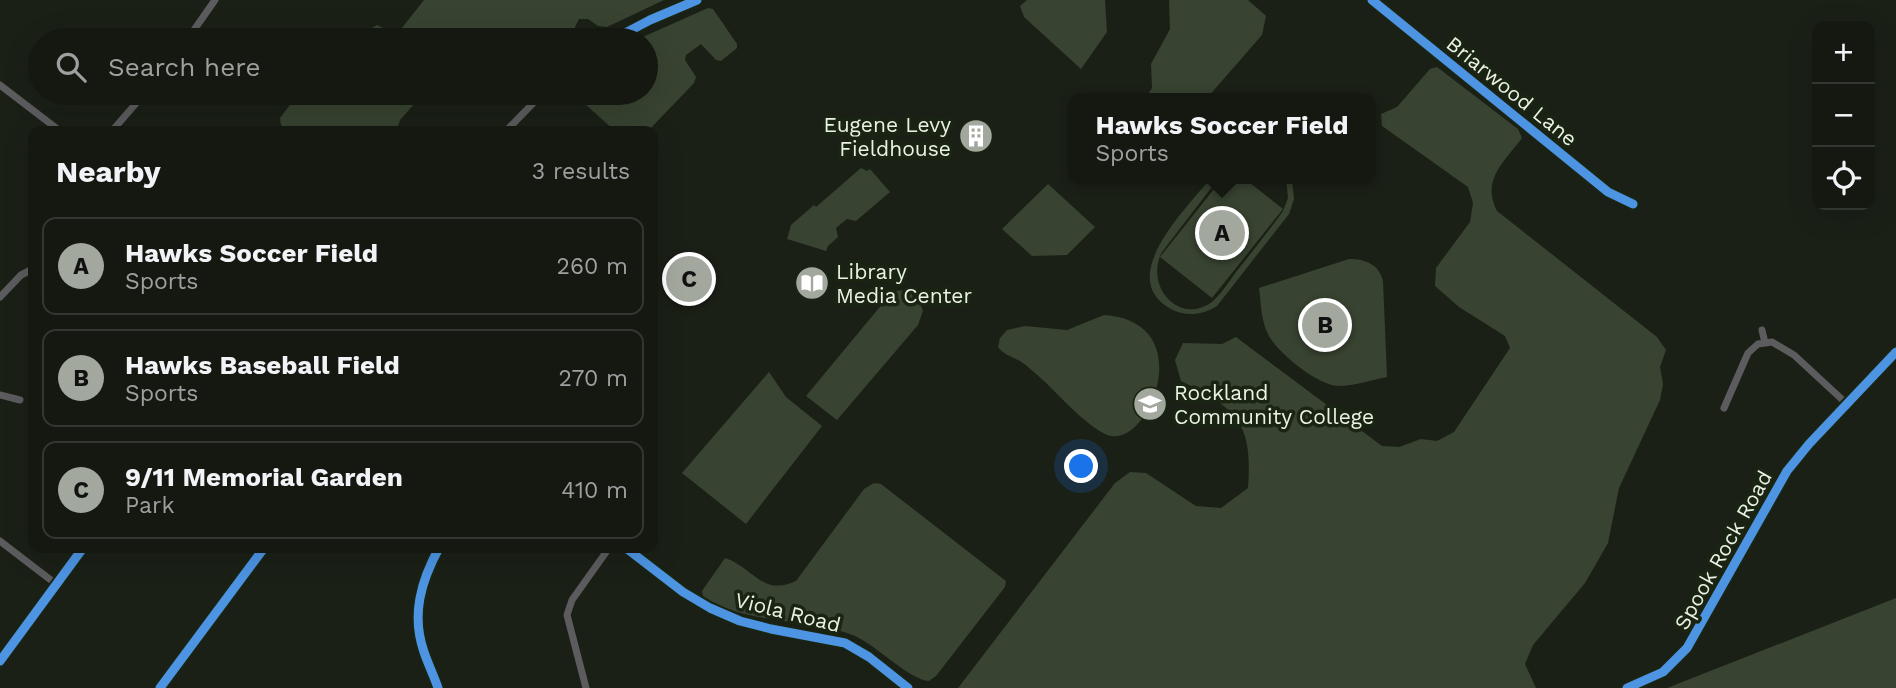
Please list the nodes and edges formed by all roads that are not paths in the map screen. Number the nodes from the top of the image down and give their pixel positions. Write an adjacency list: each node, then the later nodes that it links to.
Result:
1 (215, 0): 4 (street)
2 (696, 0): 5 (street)
3 (1372, 0): 12 (street, Briarwood Lane)
4 (195, 28)
5 (635, 28)
6 (0, 85): 9 (street)
7 (135, 105): 10 (street)
8 (531, 105): 11 (street)
9 (53, 126)
10 (116, 126)
11 (511, 126)
12 (1633, 204)
13 (28, 271): 14 (street)
14 (0, 298)
15 (1762, 330): 16 (street)
16 (1765, 343): 20 (street); 21 (street)
17 (1896, 352): 20 (street, Spook Rock Road)
18 (0, 395): 19 (street)
19 (20, 400)
20 (1847, 404): 34 (street, Spook Rock Road)
21 (1724, 408)
22 (0, 541): 28 (street)
23 (79, 553): 28 (street)
24 (260, 553): 30 (street)
25 (437, 553): 31 (street)
26 (605, 553): 32 (street)
27 (632, 553): 33 (street, Viola Road)
28 (56, 584): 29 (street)
29 (0, 662)
30 (160, 688)
31 (438, 688)
32 (586, 688)
33 (908, 688)
34 (1627, 688)

